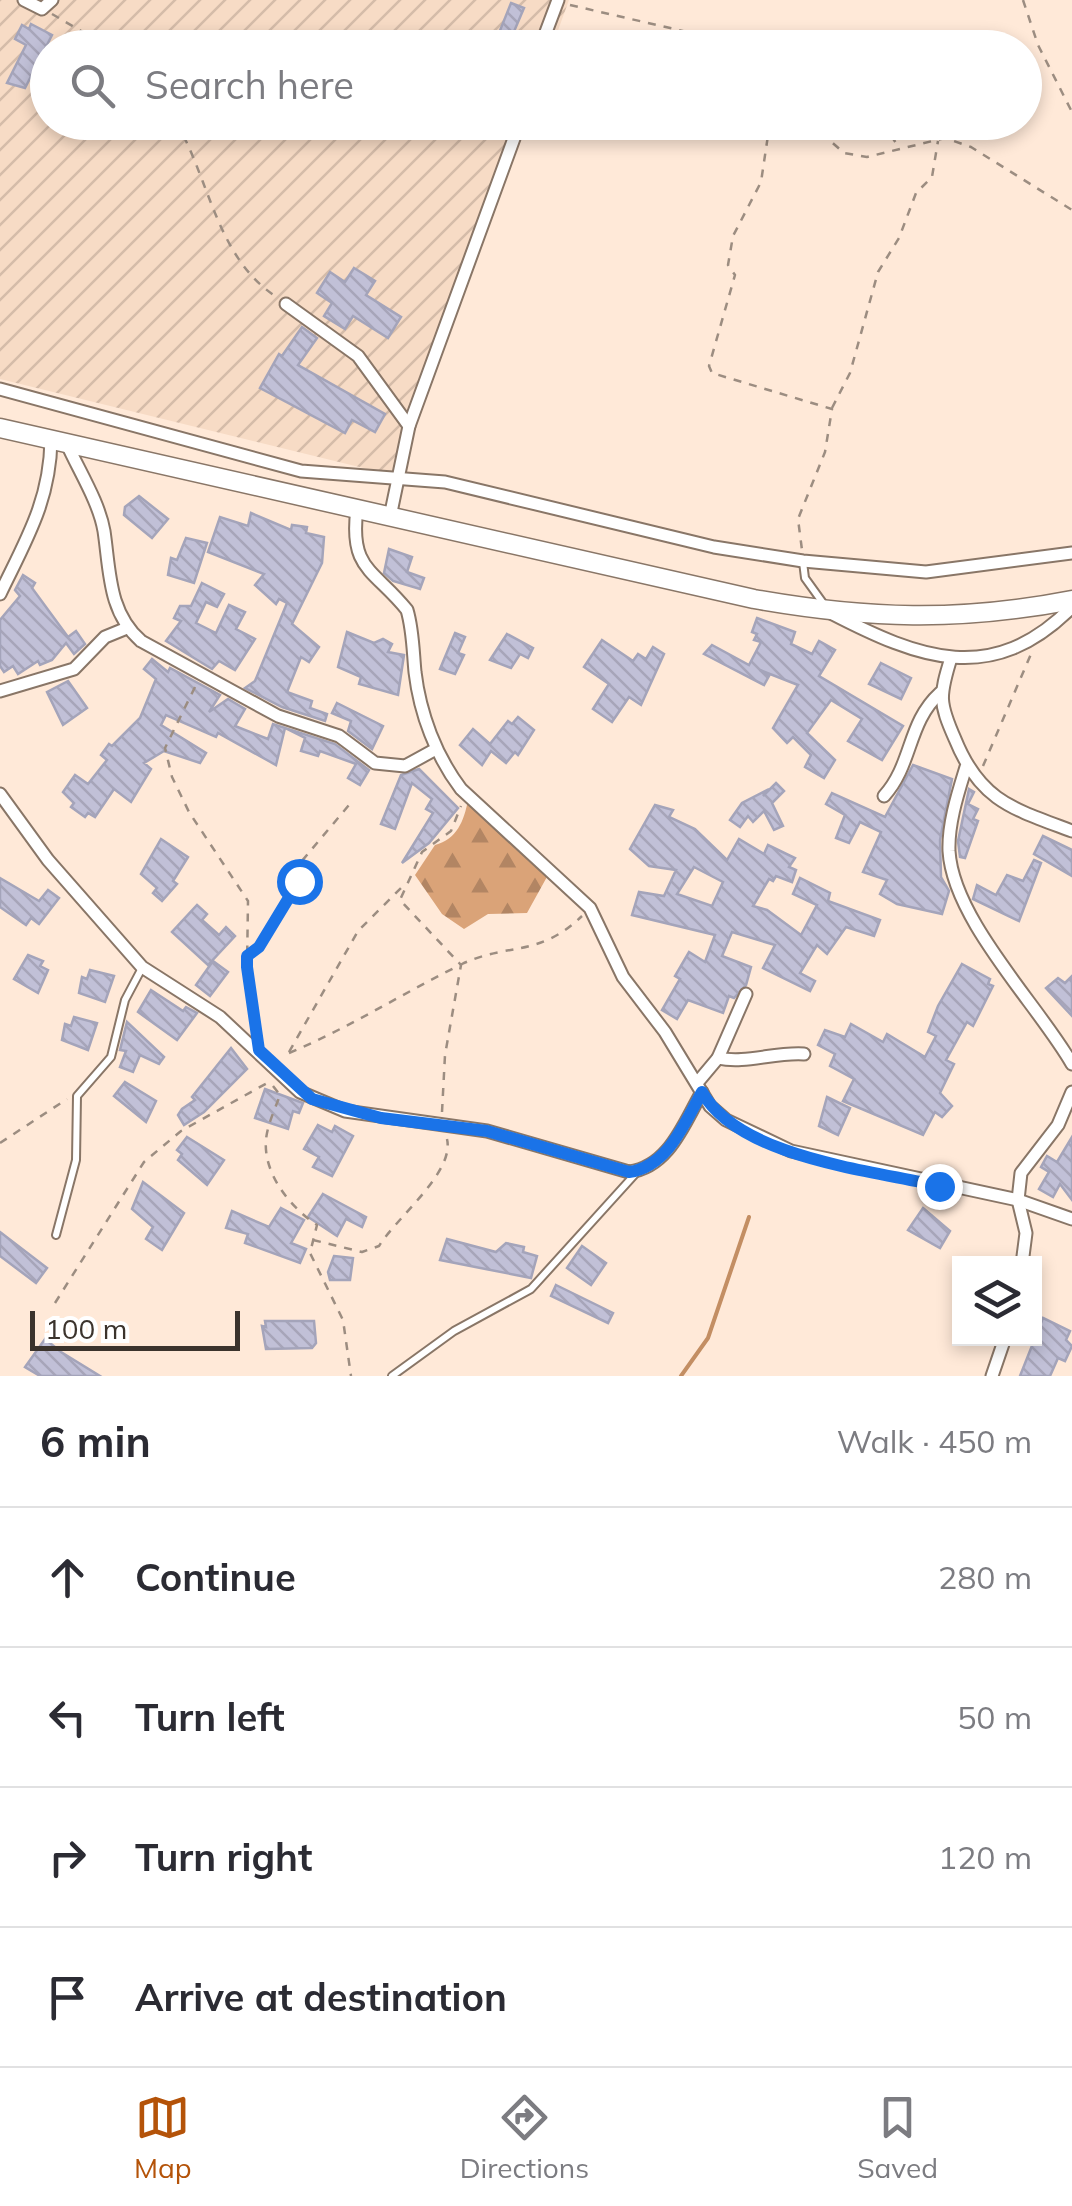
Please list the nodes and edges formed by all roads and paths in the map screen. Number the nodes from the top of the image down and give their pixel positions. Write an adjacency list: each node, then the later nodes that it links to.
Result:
1 (24, 0): 4 (street)
2 (558, 0): 6 (street); 7 (path)
3 (1023, 0): 8 (path)
4 (47, 4): 5 (path)
5 (84, 30)
6 (547, 30)
7 (680, 30)
8 (1033, 30)
9 (1042, 53): 10 (path)
10 (1072, 112)
11 (186, 140): 21 (path)
12 (513, 140): 24 (street)
13 (767, 140): 23 (path)
14 (829, 140): 19 (path)
15 (894, 140): 19 (path)
16 (933, 140): 19 (path)
17 (938, 140): 23 (path)
18 (942, 140): 20 (path)
19 (898, 147)
20 (1072, 210)
21 (286, 304): 24 (street)
22 (0, 389): 27 (street)
23 (832, 409): 31 (path)
24 (409, 426): 27 (street)
25 (0, 428): 26 (main road)
26 (59, 442): 28 (main road); 32 (street); 35 (street)
27 (396, 476): 29 (street); 31 (street)
28 (357, 509): 29 (main road); 41 (street)
29 (390, 517): 34 (main road)
30 (1072, 552): 31 (street)
31 (803, 561): 34 (lane)
32 (0, 594)
33 (1072, 604): 34 (main road); 36 (street)
34 (829, 612): 37 (street)
35 (126, 628): 38 (street); 39 (street)
36 (1037, 639): 37 (street); 43 (path)
37 (951, 658): 40 (street)
38 (201, 673): 41 (street); 51 (path)
39 (0, 691)
40 (940, 693): 42 (street); 46 (street)
41 (436, 749): 44 (street)
42 (966, 768): 43 (street); 58 (street)
43 (976, 782): 48 (street)
44 (460, 790): 49 (path); 50 (street)
45 (0, 794): 53 (street)
46 (884, 796)
47 (349, 805): 51 (path)
48 (1072, 831)
49 (404, 884): 52 (path); 52 (path)
50 (590, 908): 52 (path); 60 (street)
51 (247, 956): 55 (path)
52 (462, 964): 62 (path)
53 (142, 967): 55 (street); 59 (lane)
54 (746, 994): 57 (street)
55 (259, 1050): 62 (street)
56 (804, 1054): 57 (street)
57 (718, 1058): 60 (street)
58 (1072, 1064)
59 (84, 1086): 63 (path); 67 (lane)
60 (700, 1088): 64 (street); 65 (street)
61 (1072, 1092): 65 (street)
62 (442, 1126): 64 (street); 68 (path)
63 (0, 1143)
64 (638, 1171): 73 (lane)
65 (1018, 1200): 66 (street); 69 (street)
66 (1072, 1219)
67 (56, 1234)
68 (313, 1240): 70 (path); 72 (path)
69 (1023, 1256)
70 (55, 1303)
71 (1002, 1346): 74 (street)
72 (352, 1376)
73 (392, 1376)
74 (992, 1376)

